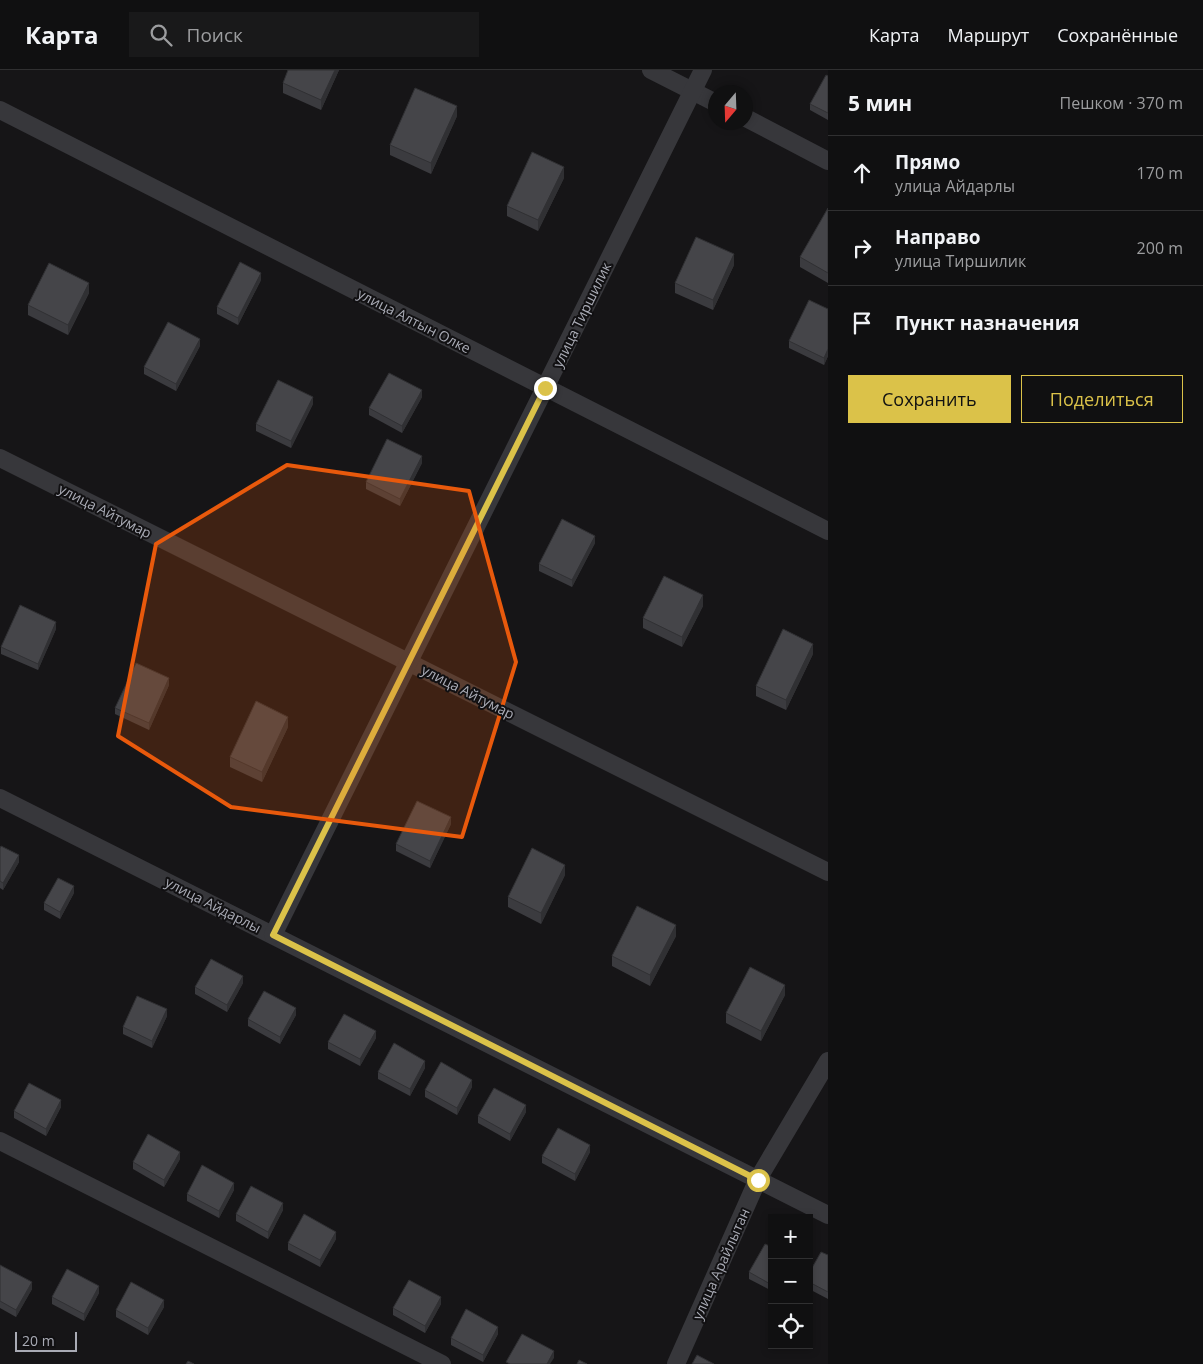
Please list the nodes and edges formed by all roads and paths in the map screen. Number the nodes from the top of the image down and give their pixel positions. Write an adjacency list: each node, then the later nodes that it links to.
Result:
1 (651, 70): 3 (street)
2 (703, 70): 3 (street, улица Тиршилик)
3 (693, 91): 4 (street); 8 (street, улица Тиршилик)
4 (708, 99)
5 (0, 110): 8 (street, улица Алтын Олке)
6 (753, 122): 7 (street)
7 (828, 161)
8 (545, 388): 10 (street, улица Алтын Олке); 11 (street, улица Тиршилик)
9 (0, 458): 11 (street, улица Айтумар)
10 (828, 531)
11 (409, 662): 13 (street, улица Айтумар); 14 (street, улица Тиршилик)
12 (0, 798): 14 (street, улица Айдарлы)
13 (828, 872)
14 (273, 935): 17 (street, улица Айдарлы)
15 (828, 1061): 17 (street, улица Арайлытан)
16 (0, 1140): 19 (street)
17 (758, 1180): 18 (street, улица Айдарлы); 20 (street, улица Арайлытан)
18 (828, 1215)
19 (442, 1364)
20 (676, 1364)

